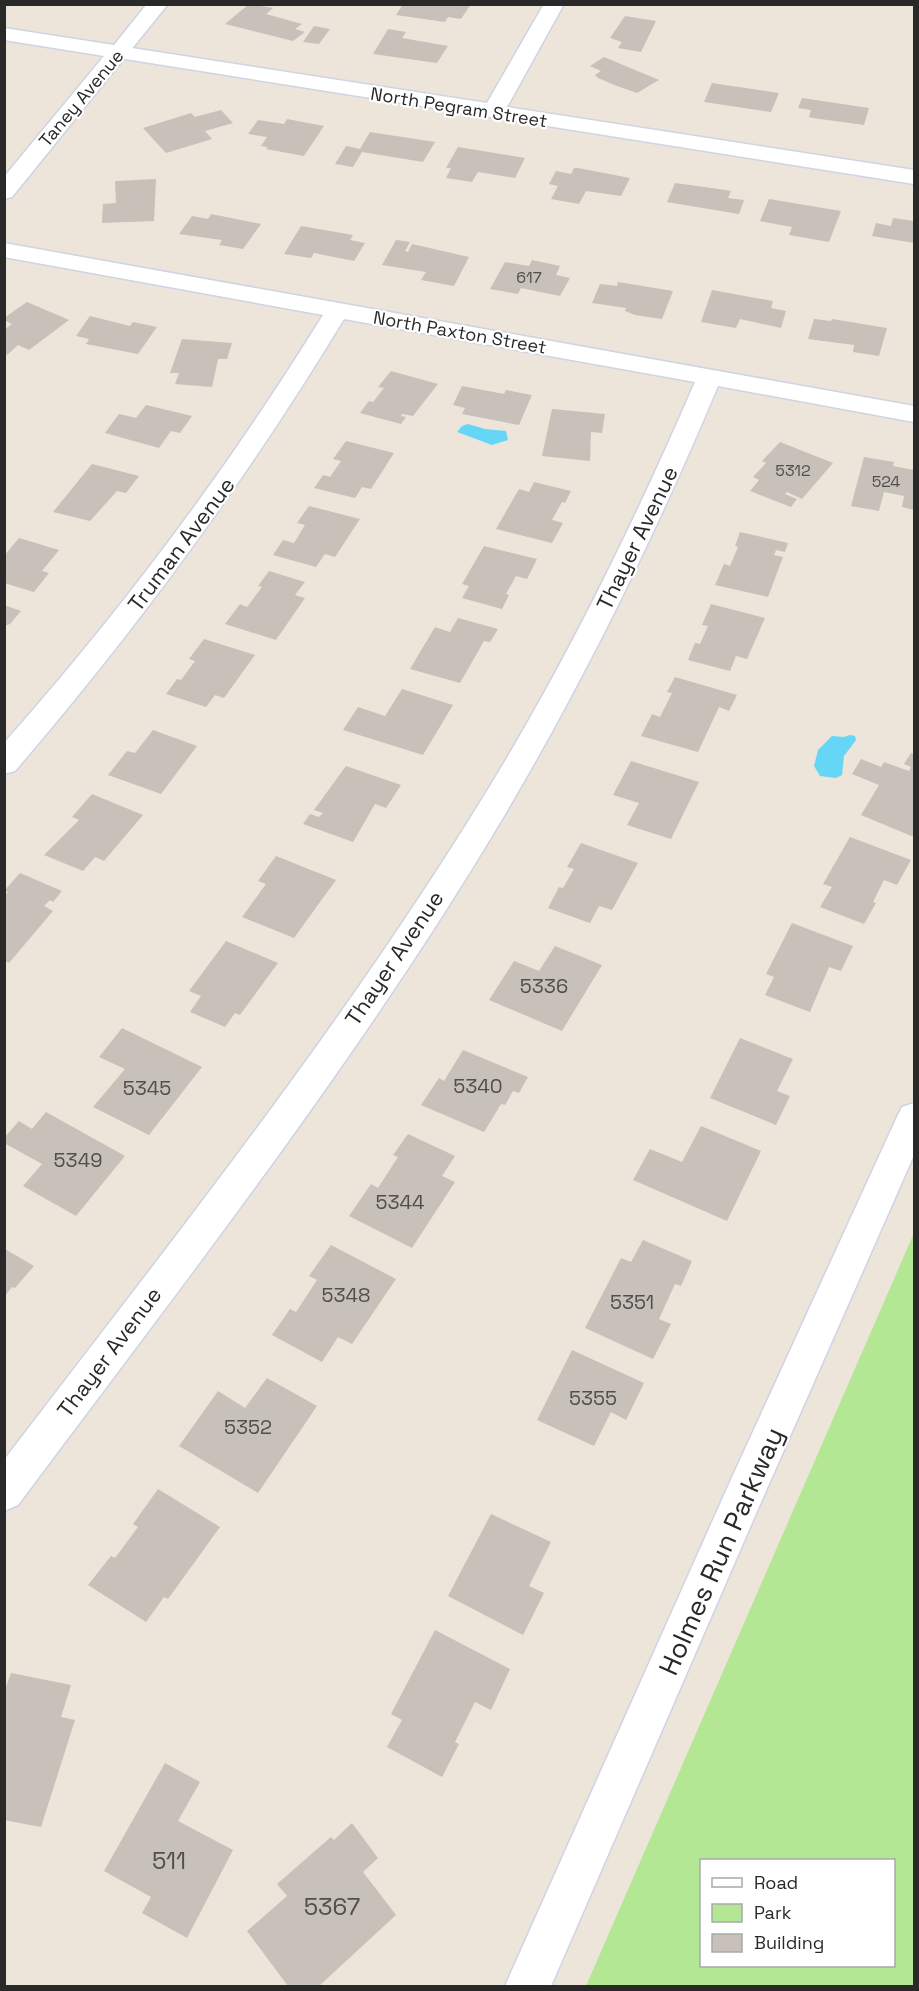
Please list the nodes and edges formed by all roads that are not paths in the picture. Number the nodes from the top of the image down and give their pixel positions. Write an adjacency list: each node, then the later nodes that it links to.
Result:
1 (158, 4): 4 (street, Taney Avenue)
2 (554, 4): 5 (street)
3 (4, 34): 4 (street, North Pegram Street)
4 (119, 52): 5 (street, North Pegram Street); 7 (street, Taney Avenue)
5 (493, 112): 6 (street, North Pegram Street)
6 (915, 177)
7 (4, 192)
8 (4, 250): 9 (street, North Paxton Street)
9 (337, 310): 10 (street, North Paxton Street); 12 (street, Truman Avenue)
10 (709, 379): 11 (street, North Paxton Street); 14 (street, Thayer Avenue)
11 (915, 414)
12 (4, 763)
13 (915, 1117): 15 (street, Holmes Run Parkway)
14 (4, 1492)
15 (528, 1986)

